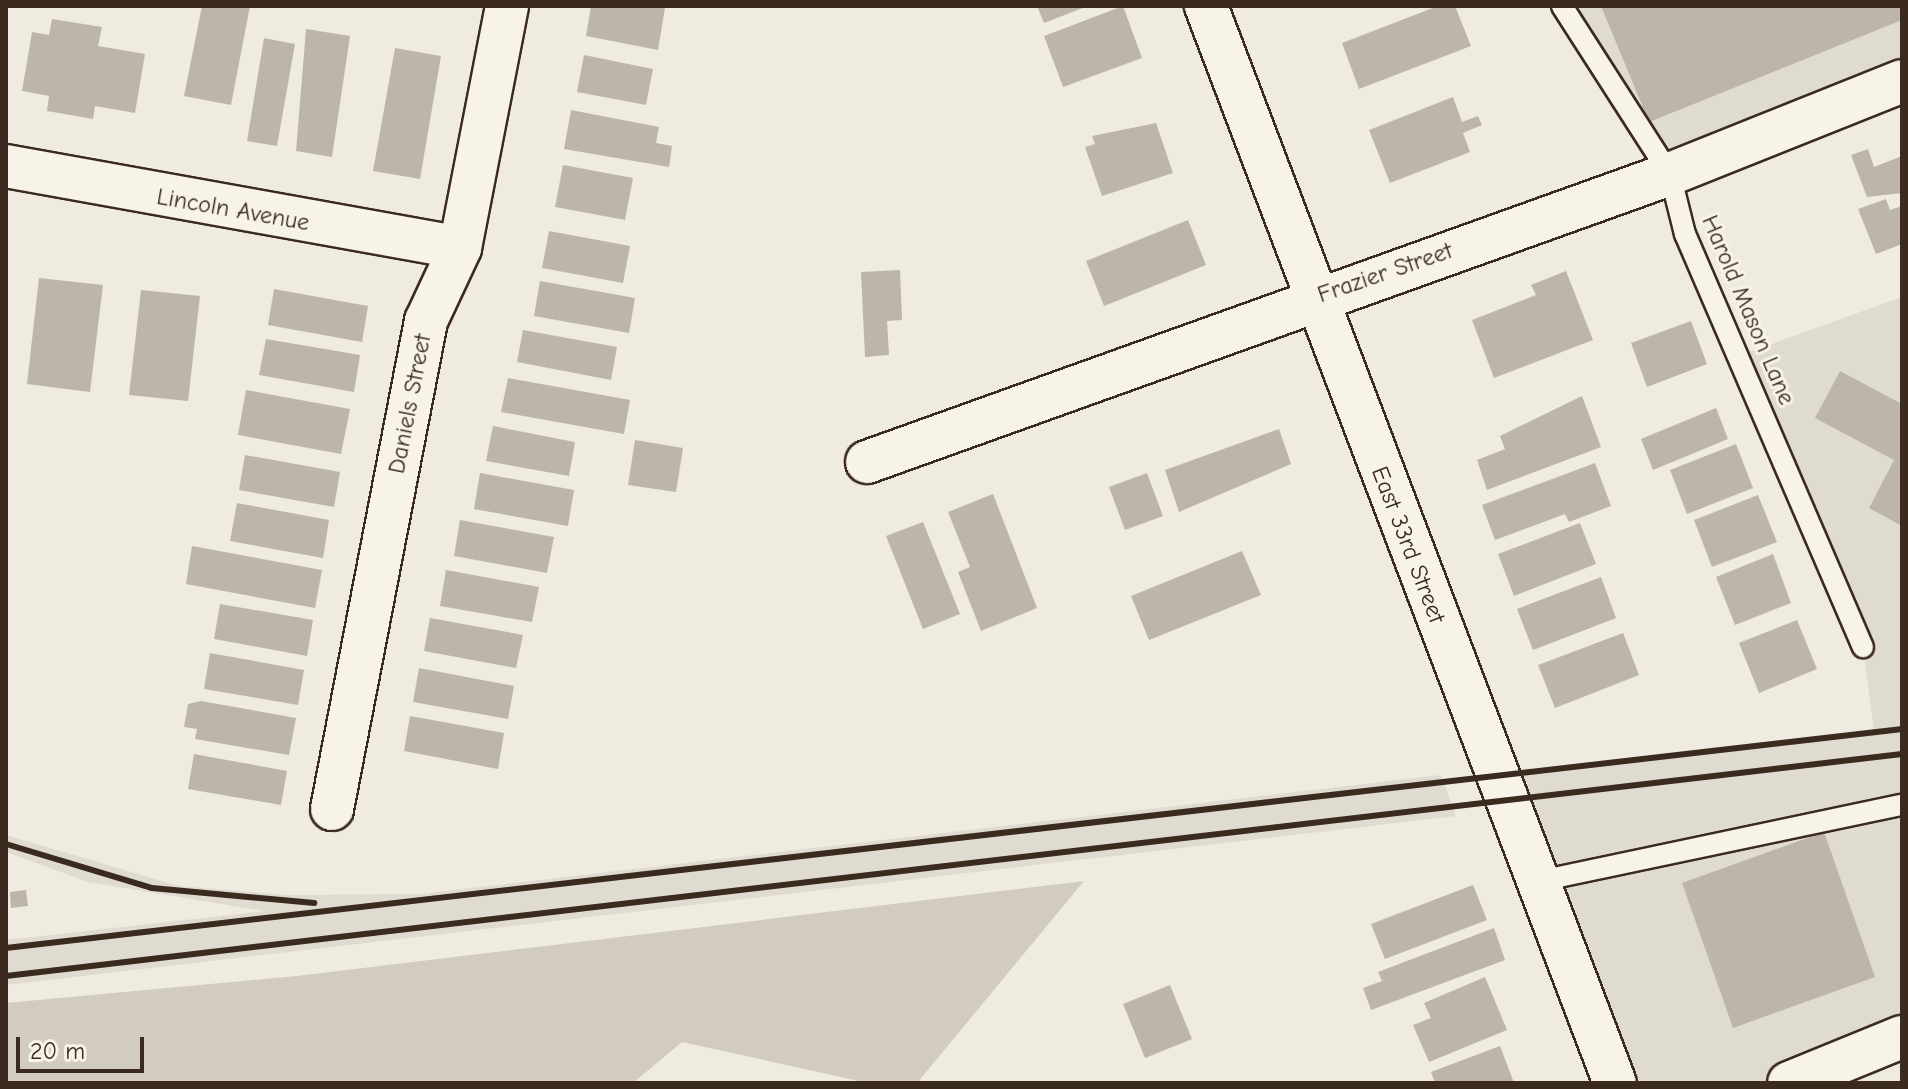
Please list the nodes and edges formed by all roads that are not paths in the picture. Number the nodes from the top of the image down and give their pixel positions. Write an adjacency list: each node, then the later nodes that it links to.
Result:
1 (507, 6): 7 (street, Daniels Street)
2 (1206, 6): 8 (street, East 33rd Street)
3 (1562, 6): 6 (lane, Harold Mason Lane)
4 (1902, 81): 6 (street, Frazier Street)
5 (6, 166): 7 (street, Lincoln Avenue)
6 (1670, 174): 8 (street, Frazier Street); 10 (lane, Harold Mason Lane)
7 (460, 248): 12 (street, Daniels Street)
8 (1314, 298): 9 (street, Frazier Street); 13 (street, East 33rd Street)
9 (867, 462)
10 (1863, 647)
11 (1902, 805): 13 (lane)
12 (332, 809)
13 (1540, 881): 15 (street, East 33rd Street)
14 (1902, 1037): 16 (street)
15 (1615, 1083)
16 (1789, 1083)

